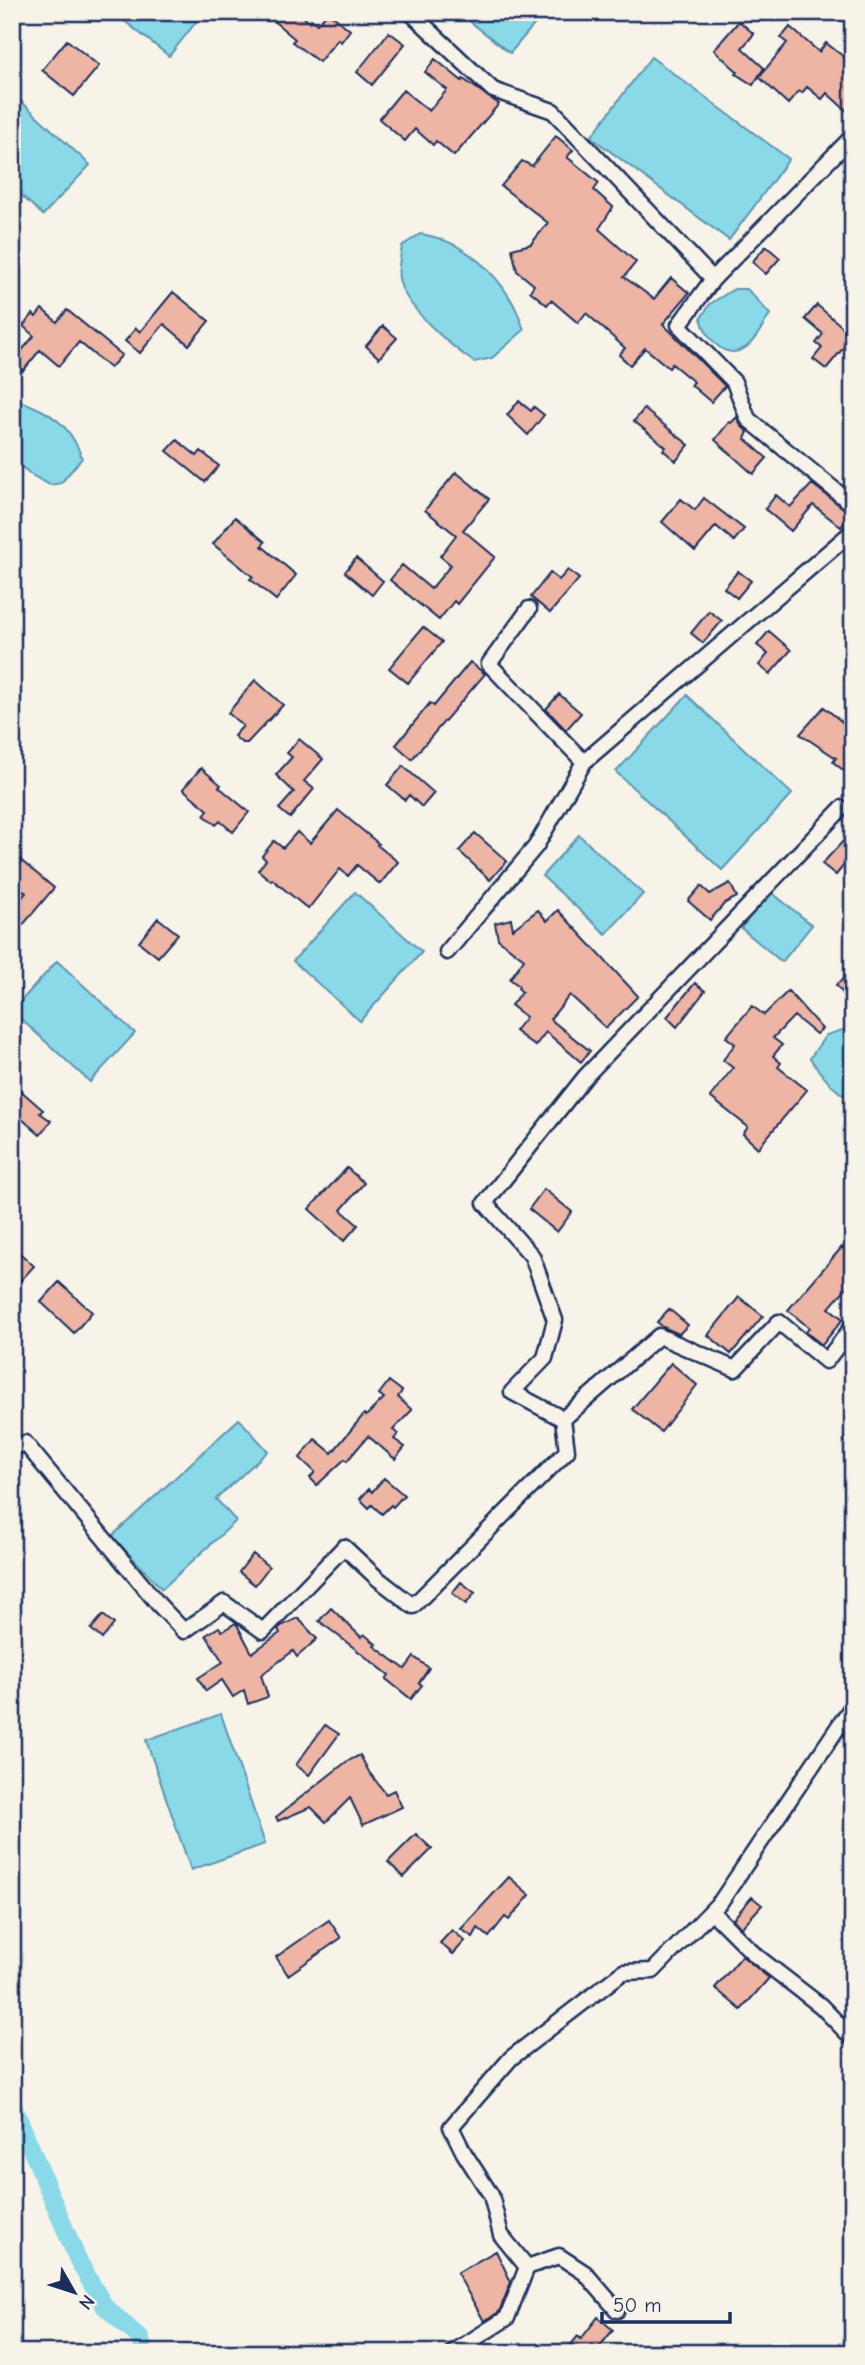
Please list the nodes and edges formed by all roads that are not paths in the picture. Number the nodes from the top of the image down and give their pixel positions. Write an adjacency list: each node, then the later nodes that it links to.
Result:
1 (410, 12): 3 (street)
2 (853, 136): 3 (street)
3 (713, 279): 4 (street)
4 (853, 505)
5 (853, 531): 7 (street)
6 (529, 609): 7 (street)
7 (584, 762): 9 (street)
8 (842, 807): 11 (street)
9 (447, 952)
10 (853, 1326): 11 (street)
11 (563, 1419): 12 (street)
12 (12, 1448)
13 (853, 1705): 14 (street)
14 (711, 1911): 15 (street); 16 (street)
15 (853, 2039)
16 (527, 2267): 17 (street); 18 (street)
17 (617, 2310)
18 (452, 2353)

